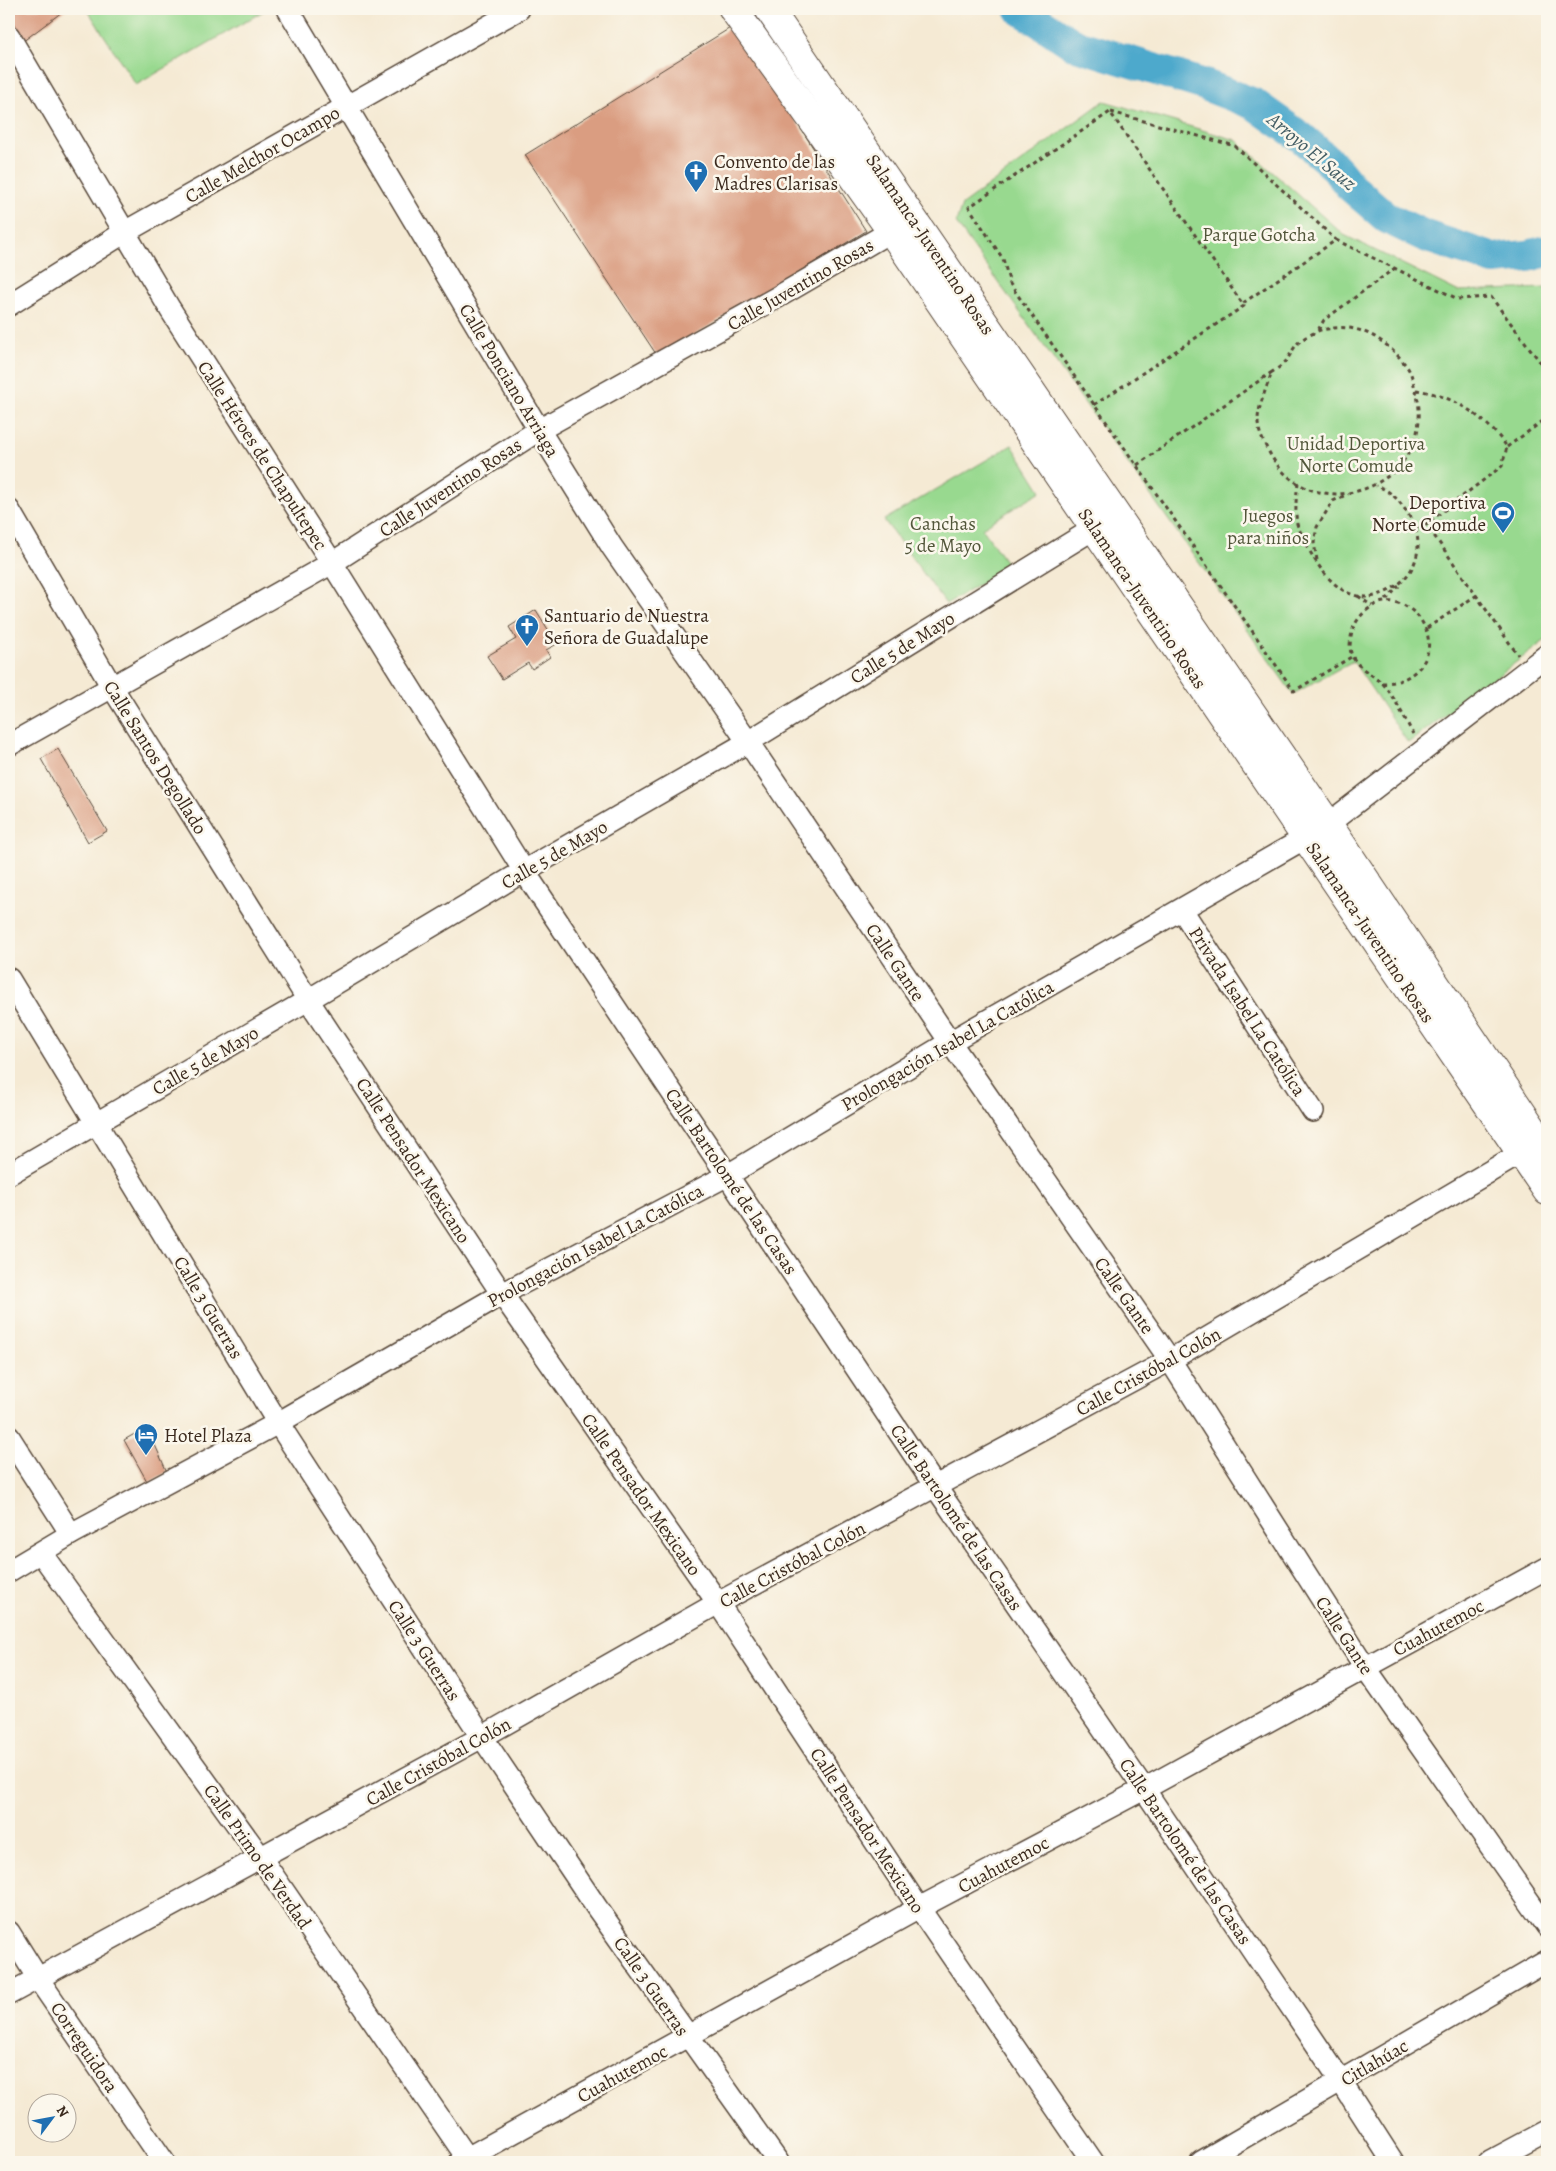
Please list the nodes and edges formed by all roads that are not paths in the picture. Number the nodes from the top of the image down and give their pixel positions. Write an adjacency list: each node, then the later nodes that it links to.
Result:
1 (288, 9): 6 (street, Calle Ponciano Arriaga)
2 (519, 9): 6 (street, Calle Melchor Ocampo)
3 (733, 9): 7 (street, Salamanca-Juventino Rosas)
4 (769, 9): 7 (street, Salamanca-Juventino Rosas)
5 (9, 36): 8 (street, Calle Héroes de Chapultepec)
6 (347, 106): 8 (street, Calle Melchor Ocampo); 10 (street, Calle Ponciano Arriaga)
7 (902, 225): 10 (street, Calle Juventino Rosas); 12 (street, Salamanca-Juventino Rosas); 18 (street, Salamanca-Juventino Rosas)
8 (125, 232): 9 (street, Calle Melchor Ocampo); 13 (street, Calle Héroes de Chapultepec)
9 (9, 305)
10 (539, 430): 13 (street, Calle Juventino Rosas); 16 (street, Calle Ponciano Arriaga)
11 (9, 510): 15 (street, Calle Santos Degollado)
12 (1095, 528): 16 (street, Calle 5 de Mayo); 18 (street, Salamanca-Juventino Rosas)
13 (332, 563): 15 (street, Calle Juventino Rosas); 19 (street, Calle Héroes de Chapultepec)
14 (1547, 655): 18 (street, Prolongación Isabel La Católica)
15 (112, 687): 17 (street, Calle Juventino Rosas); 22 (street, Calle Santos Degollado)
16 (748, 742): 19 (street, Calle 5 de Mayo); 23 (street, Calle Gante)
17 (9, 745)
18 (1318, 830): 20 (street, Prolongación Isabel La Católica); 26 (street, Salamanca-Juventino Rosas)
19 (524, 870): 22 (street, Calle 5 de Mayo); 28 (street, Calle Bartolomé de las Casas)
20 (1182, 910): 23 (street, Prolongación Isabel La Católica); 24 (street, Privada Isabel La Católica)
21 (9, 979): 25 (street, Calle 3 Guerras)
22 (308, 1000): 25 (street, Calle 5 de Mayo); 30 (street, Calle Pensador Mexicano)
23 (950, 1042): 28 (street, Prolongación Isabel La Católica); 31 (street, Calle Gante)
24 (1313, 1111)
25 (97, 1121): 27 (street, Calle 5 de Mayo); 32 (street, Calle 3 Guerras)
26 (1537, 1148): 29 (street, Salamanca-Juventino Rosas); 31 (street, Calle Cristóbal Colón)
27 (9, 1174)
28 (728, 1175): 30 (street, Prolongación Isabel La Católica); 34 (street, Calle Bartolomé de las Casas)
29 (1547, 1191)
30 (502, 1294): 32 (street, Prolongación Isabel La Católica); 39 (street, Calle Pensador Mexicano)
31 (1170, 1360): 34 (street, Calle Cristóbal Colón); 40 (street, Calle Gante)
32 (278, 1423): 35 (street, Prolongación Isabel La Católica); 41 (street, Calle 3 Guerras)
33 (9, 1437): 35 (street)
34 (935, 1486): 39 (street, Calle Cristóbal Colón); 42 (street, Calle Bartolomé de las Casas)
35 (71, 1534): 36 (street, Prolongación Isabel La Católica)
36 (41, 1553): 38 (street, Prolongación Isabel La Católica); 43 (street, Calle Primo de Verdad)
37 (1547, 1568): 40 (street, Cuahutemoc)
38 (9, 1570)
39 (718, 1603): 41 (street, Calle Cristóbal Colón); 44 (street, Calle Pensador Mexicano)
40 (1365, 1667): 42 (street, Cuahutemoc); 45 (street, Calle Gante)
41 (482, 1737): 43 (street, Calle Cristóbal Colón); 50 (street, Calle 3 Guerras)
42 (1144, 1790): 44 (street, Cuahutemoc); 51 (street, Calle Bartolomé de las Casas)
43 (261, 1858): 48 (street, Calle Cristóbal Colón); 53 (street, Calle Primo de Verdad)
44 (919, 1908): 50 (street, Cuahutemoc); 56 (street, Calle Pensador Mexicano)
45 (1547, 1927)
46 (9, 1932): 48 (street, Correguidora)
47 (1547, 1961): 51 (street, Citlahúac)
48 (39, 1980): 49 (street, Calle Cristóbal Colón); 54 (street, Correguidora)
49 (9, 1994)
50 (688, 2037): 53 (street, Cuahutemoc); 55 (street, Calle 3 Guerras)
51 (1341, 2081): 57 (street, Citlahúac); 58 (street, Calle Bartolomé de las Casas)
52 (1547, 2131): 59 (street)
53 (465, 2161)
54 (164, 2162)
55 (778, 2162)
56 (1093, 2162)
57 (1201, 2162)
58 (1394, 2162)
59 (1489, 2162)

